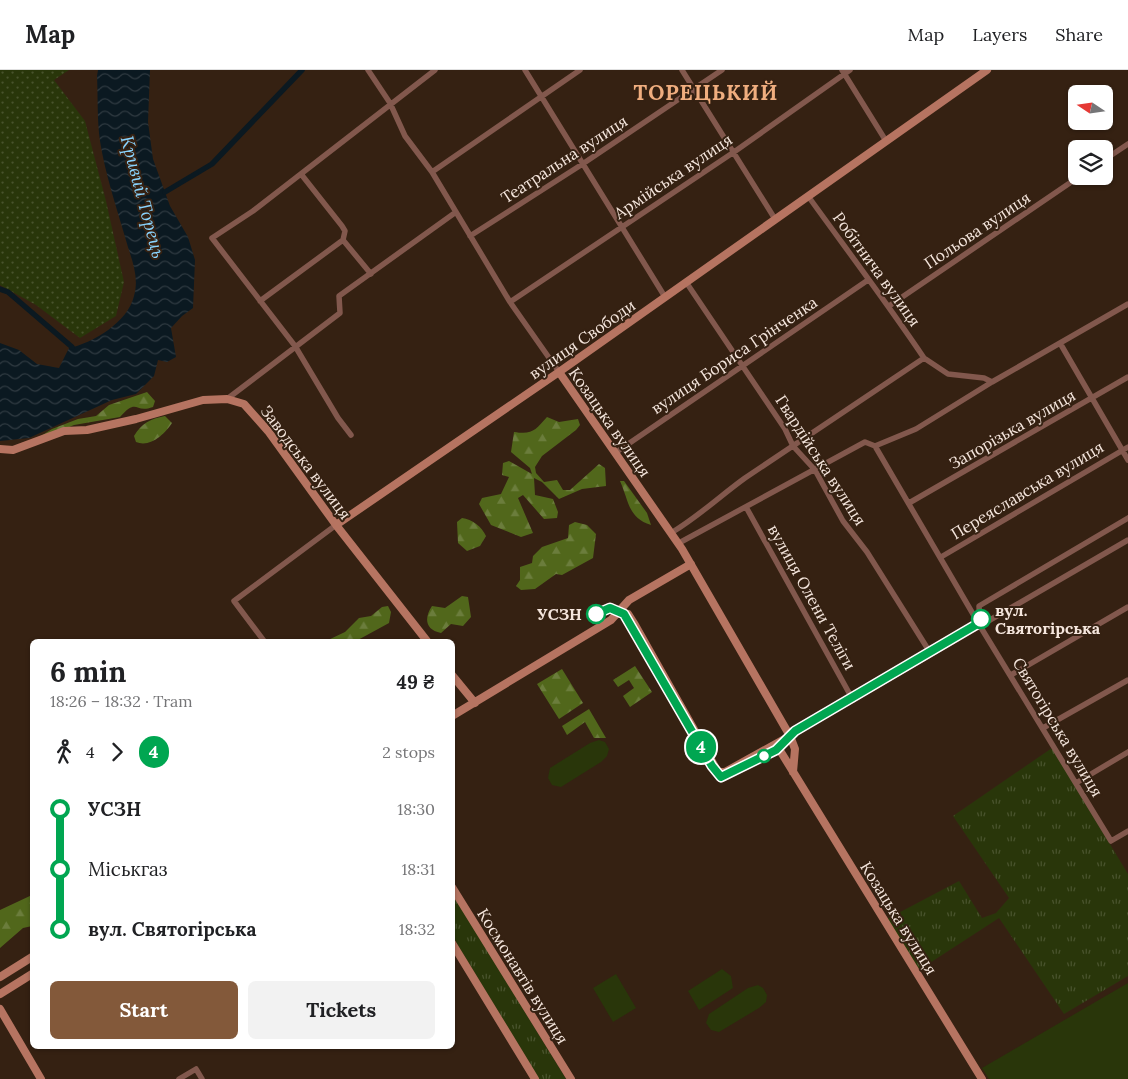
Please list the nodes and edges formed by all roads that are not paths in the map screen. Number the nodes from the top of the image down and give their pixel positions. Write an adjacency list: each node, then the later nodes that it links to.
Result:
1 (368, 70): 11 (street, Козацька вулиця)
2 (435, 70): 11 (street)
3 (525, 70): 10 (street)
4 (580, 70): 10 (street)
5 (682, 70): 9 (street)
6 (722, 70): 9 (street, Театральна вулиця)
7 (986, 70): 12 (street, вулиця Свободи)
8 (846, 71): 12 (street); 14 (street, Армійська вулиця)
9 (694, 89): 14 (street); 16 (street, Театральна вулиця)
10 (541, 95): 16 (street); 17 (street)
11 (390, 103): 17 (street, Козацька вулиця); 18 (street)
12 (886, 141): 20 (street, вулиця Свободи)
13 (1128, 144): 15 (street)
14 (734, 152): 22 (street); 23 (street, Армійська вулиця)
15 (1113, 154)
16 (581, 165): 23 (street); 24 (street, Театральна вулиця)
17 (432, 172): 21 (street, Козацька вулиця)
18 (301, 174): 25 (street); 30 (street)
19 (1068, 184): 33 (street, Польова вулиця)
20 (808, 196): 22 (street, вулиця Свободи); 27 (street, Робітнича вулиця)
21 (456, 212): 24 (street, Козацька вулиця); 26 (street)
22 (775, 219): 28 (street, вулиця Свободи)
23 (621, 228): 29 (street); 31 (street, Армійська вулиця)
24 (470, 236): 31 (street, Козацька вулиця)
25 (344, 240): 26 (street); 30 (street)
26 (371, 274): 35 (street)
27 (868, 280): 33 (street, Робітнича вулиця); 37 (street, вулиця Бориса Грінченка)
28 (686, 282): 29 (street, вулиця Свободи); 37 (street, Гвардійська вулиця)
29 (665, 298): 38 (street, вулиця Свободи)
30 (260, 301): 35 (street)
31 (510, 302): 38 (street, Козацька вулиця)
32 (1128, 304): 34 (street)
33 (889, 306): 36 (street, Робітнича вулиця)
34 (1060, 344): 40 (street); 42 (street)
35 (295, 346): 41 (street); 43 (street)
36 (924, 358): 40 (street); 44 (street)
37 (742, 365): 44 (street, Гвардійська вулиця); 48 (street, вулиця Бориса Грінченка)
38 (559, 372): 48 (street, Козацька вулиця); 54 (street, вулиця Свободи)
39 (1128, 378): 42 (street, Запорізька вулиця)
40 (992, 382): 45 (street)
41 (227, 398): 46 (street); 54 (street, Заводська вулиця)
42 (1092, 399): 47 (street); 51 (street, Запорізька вулиця)
43 (351, 435)
44 (793, 446): 50 (street, Гвардійська вулиця); 55 (street)
45 (875, 446): 50 (street); 51 (street, Святогірська вулиця)
46 (0, 449)
47 (1125, 449): 49 (street); 58 (street, Переяславська вулиця)
48 (615, 453): 55 (street, Козацька вулиця)
49 (1128, 460)
50 (814, 470): 52 (street); 65 (street, Гвардійська вулиця)
51 (909, 503): 58 (street, Святогірська вулиця)
52 (746, 507): 57 (street); 69 (street, вулиця Олени Теліги)
53 (1128, 518): 62 (street)
54 (336, 525): 63 (street, вулиця Свободи); 64 (street, Заводська вулиця)
55 (671, 533): 57 (street, Козацька вулиця)
56 (1128, 540): 62 (street)
57 (679, 544): 59 (street, Козацька вулиця)
58 (941, 557): 62 (street, Святогірська вулиця)
59 (691, 564): 61 (street); 73 (street, Козацька вулиця)
60 (1128, 607): 66 (street)
61 (619, 612): 70 (street); 74 (street)
62 (980, 626): 65 (street); 66 (street, Святогірська вулиця)
63 (262, 639)
64 (424, 639)
65 (931, 654): 69 (street)
66 (1011, 675): 72 (street, Святогірська вулиця)
67 (455, 678): 70 (street)
68 (1128, 680): 72 (street)
69 (853, 700): 73 (street)
70 (475, 703): 71 (street)
71 (455, 714)
72 (1043, 728): 77 (street, Святогірська вулиця)
73 (790, 736): 74 (street); 76 (street, Козацька вулиця)
74 (776, 744): 76 (street, Козацька вулиця)
75 (1128, 752): 77 (street)
76 (793, 772): 91 (street, Козацька вулиця)
77 (1076, 783): 78 (street, Святогірська вулиця)
78 (1128, 831)
79 (455, 892): 90 (street, Космонавтів вулиця)
80 (455, 948): 89 (street)
81 (30, 958): 83 (street)
82 (30, 975): 84 (street)
83 (0, 977)
84 (0, 994)
85 (0, 1008): 86 (street)
86 (41, 1079)
87 (179, 1079): 88 (street)
88 (202, 1079)
89 (535, 1079)
90 (571, 1079)
91 (981, 1079)

